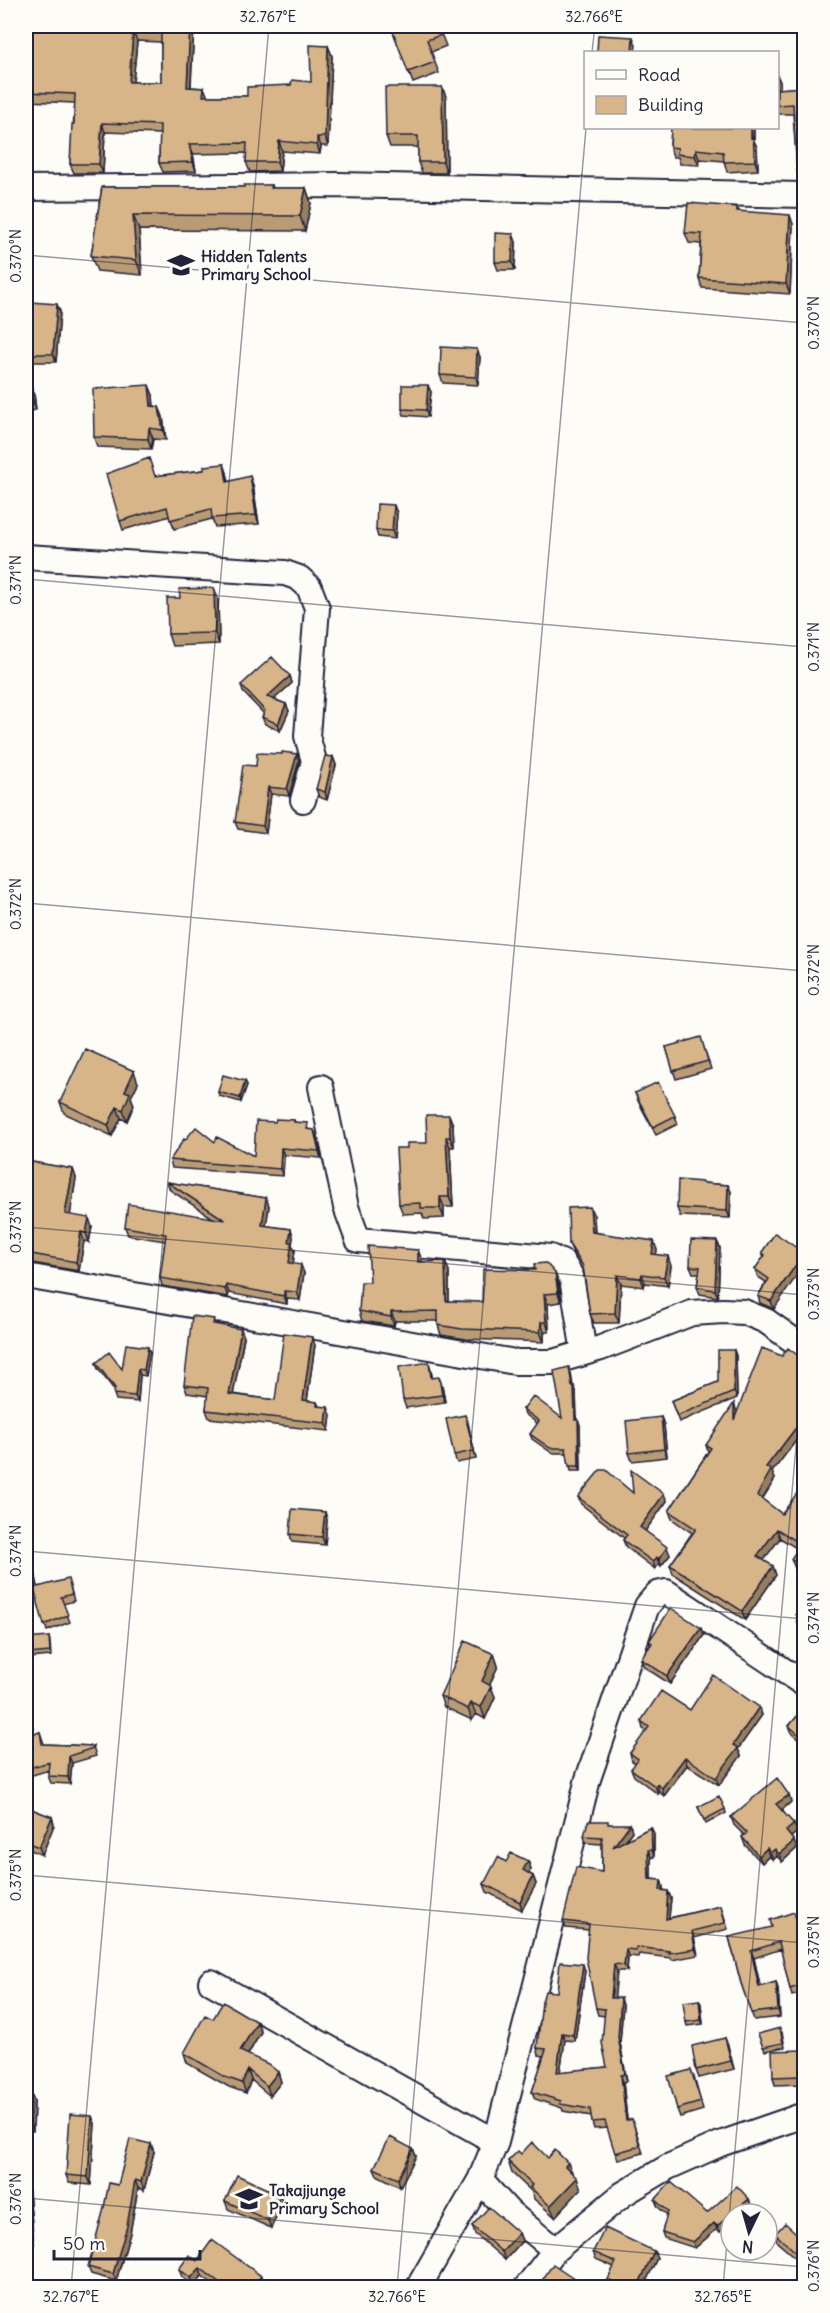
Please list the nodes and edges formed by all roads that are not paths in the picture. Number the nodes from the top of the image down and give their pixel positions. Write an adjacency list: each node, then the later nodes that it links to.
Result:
1 (26, 188): 2 (street)
2 (804, 195)
3 (26, 557): 4 (street)
4 (303, 800)
5 (321, 1087): 8 (street)
6 (26, 1276): 8 (street)
7 (804, 1348): 8 (street)
8 (584, 1353)
9 (804, 1684): 12 (street)
10 (211, 1982): 12 (street)
11 (804, 2115): 14 (street)
12 (496, 2142): 13 (street)
13 (480, 2180): 14 (street); 15 (street)
14 (555, 2250): 16 (street)
15 (418, 2288)
16 (526, 2288)

